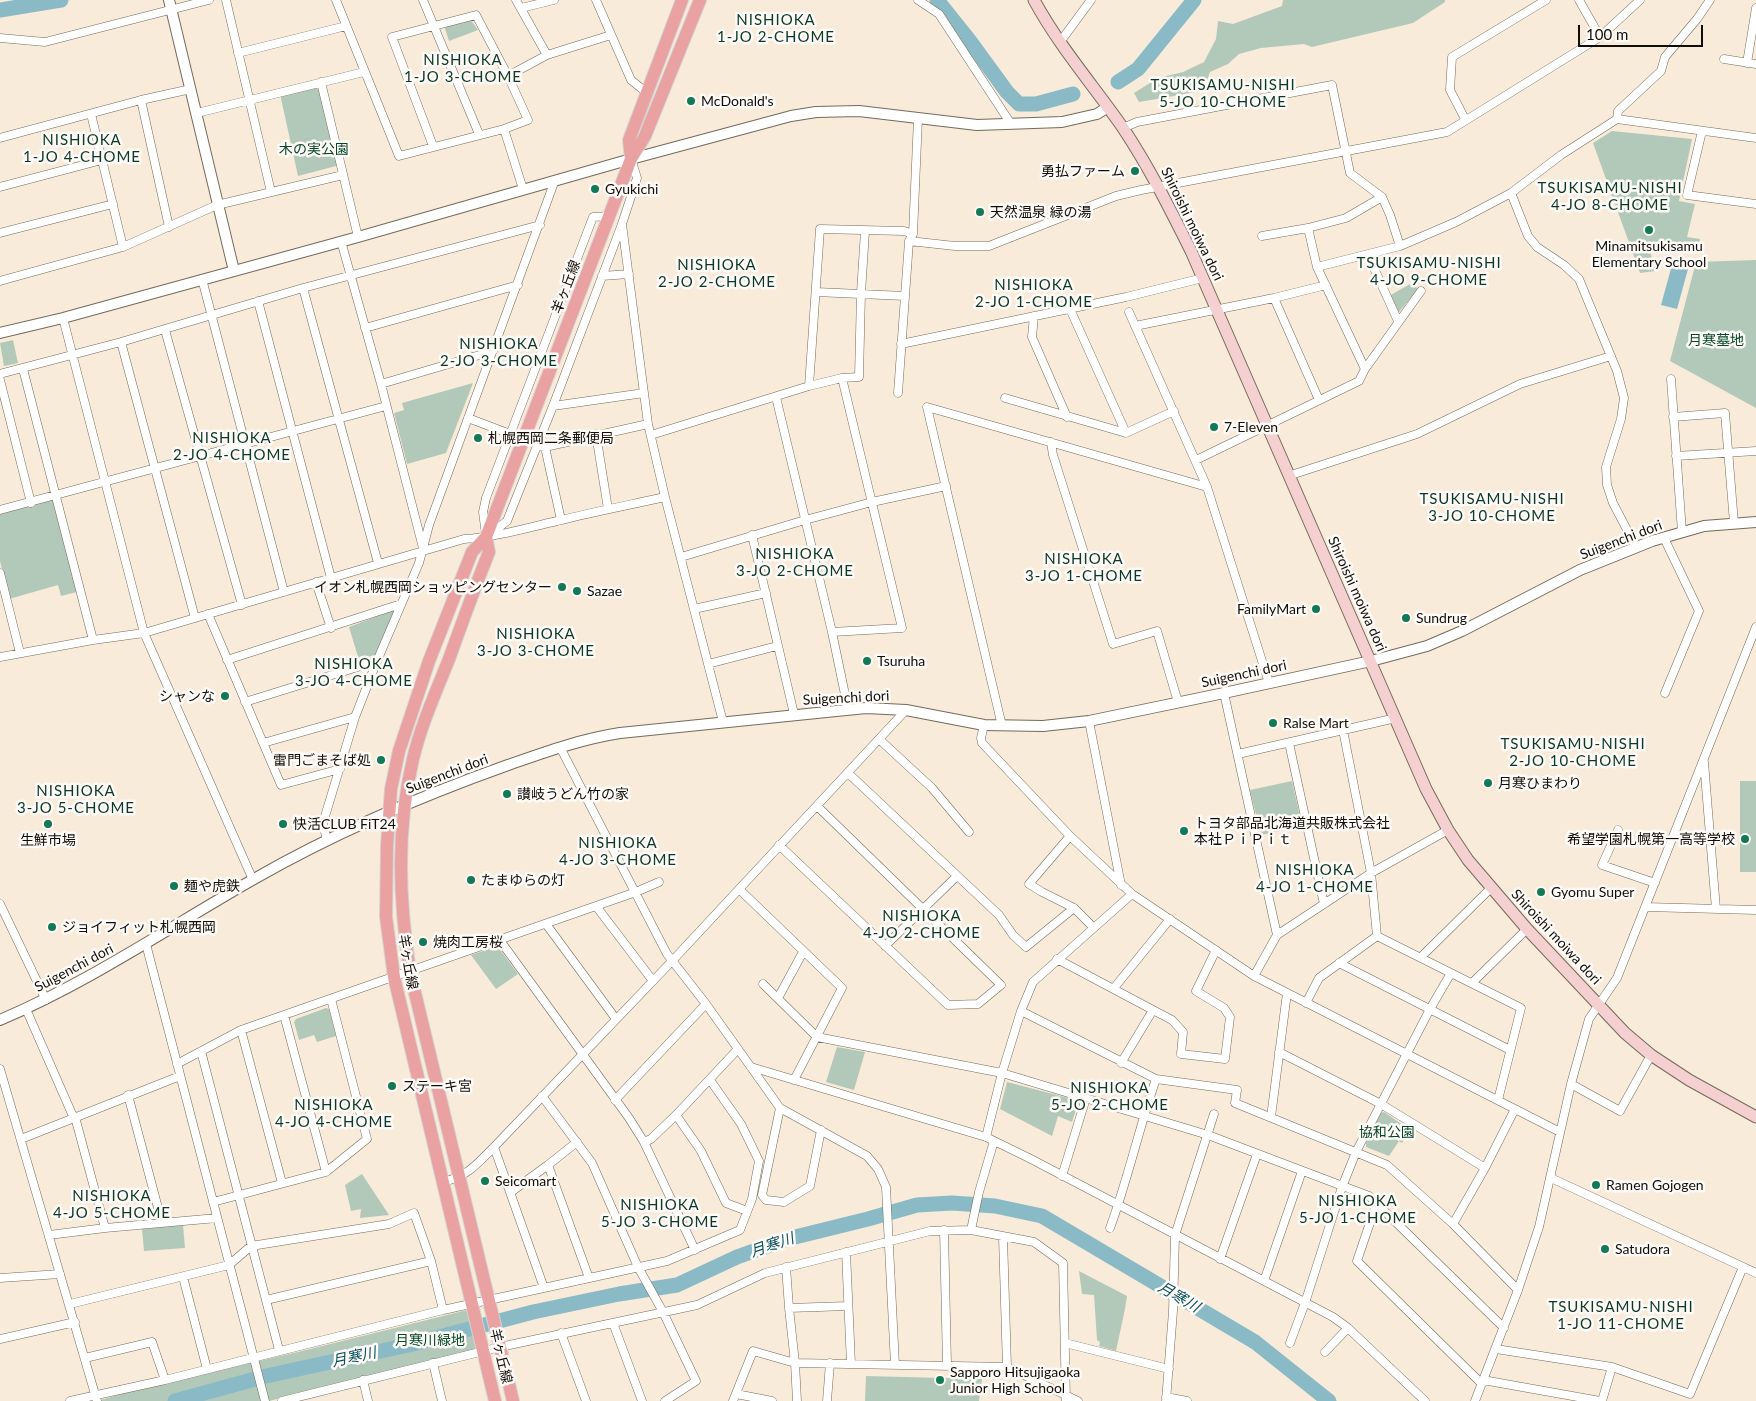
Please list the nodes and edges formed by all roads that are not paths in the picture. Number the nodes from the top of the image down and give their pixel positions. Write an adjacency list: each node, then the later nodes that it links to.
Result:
1 (209, 0): 17 (street)
2 (226, 0): 26 (street)
3 (336, 0): 20 (street)
4 (423, 0): 21 (street)
5 (516, 0): 18 (street)
6 (554, 0): 18 (street)
7 (596, 0): 22 (street)
8 (682, 0): 35 (main road, 羊ヶ丘線)
9 (700, 0): 53 (main road, 羊ヶ丘線)
10 (918, 0): 44 (street)
11 (1034, 0): 25 (main road, Shiroishi moiwa dori)
12 (1091, 0): 25 (street)
13 (1546, 0): 43 (street)
14 (1578, 0): 23 (street)
15 (1640, 0): 23 (street)
16 (1710, 0): 42 (street)
17 (170, 5): 24 (street); 34 (street)
18 (521, 8): 27 (street)
19 (1756, 8): 29 (street)
20 (346, 26): 26 (street); 31 (street)
21 (435, 26): 32 (street); 48 (street); 51 (street)
22 (611, 35): 27 (street); 35 (street)
23 (1600, 37): 43 (street)
24 (0, 38)
25 (1060, 42): 38 (main road, Shiroishi moiwa dori)
26 (238, 53): 37 (street)
27 (547, 55): 32 (street)
28 (1724, 59): 29 (street)
29 (1747, 63): 30 (street)
30 (1756, 64)
31 (364, 72): 33 (street); 51 (street)
32 (508, 76): 46 (street)
33 (321, 82): 37 (street); 55 (street)
34 (191, 89): 36 (street); 39 (street)
35 (647, 93): 53 (main road, 羊ヶ丘線)
36 (141, 100): 40 (street); 69 (street)
37 (250, 100): 39 (street); 60 (street)
38 (1108, 107): 44 (street); 45 (main road, Shiroishi moiwa dori)
39 (197, 113): 65 (street)
40 (91, 114): 49 (street); 54 (street)
41 (918, 118): 44 (street); 53 (street); 75 (street)
42 (1617, 119): 47 (street); 61 (street)
43 (1466, 120): 52 (street)
44 (1011, 124)
45 (1123, 128): 52 (street); 58 (main road, Shiroishi moiwa dori)
46 (504, 129): 48 (street); 59 (street)
47 (1702, 131): 50 (street); 64 (street)
48 (479, 134): 51 (street)
49 (0, 138)
50 (1756, 138)
51 (433, 146)
52 (1346, 152): 58 (street); 62 (street)
53 (631, 159): 56 (street); 66 (main road, 羊ヶ丘線); 67 (street)
54 (102, 160): 57 (street); 63 (street)
55 (344, 175): 60 (street); 74 (street)
56 (556, 180): 59 (street); 68 (street)
57 (0, 187)
58 (1159, 188): 75 (street); 85 (main road, Shiroishi moiwa dori)
59 (522, 189): 74 (street)
60 (271, 192): 65 (street)
61 (1511, 194): 77 (street); 112 (street)
62 (1382, 197): 70 (street); 77 (street)
63 (112, 204): 72 (street); 78 (street)
64 (1756, 204)
65 (218, 205): 69 (street); 81 (street)
66 (609, 216): 137 (street); 166 (main road, 羊ヶ丘線)
67 (622, 224): 82 (street); 84 (street)
68 (540, 225): 83 (street); 88 (street)
69 (169, 227): 78 (street)
70 (1308, 228): 73 (street); 80 (street)
71 (865, 231): 75 (street); 92 (street); 93 (street)
72 (0, 233)
73 (1262, 236)
74 (358, 237): 76 (street)
75 (911, 238): 94 (street)
76 (341, 241): 81 (street); 83 (street)
77 (1400, 246): 79 (street)
78 (123, 247): 87 (street)
79 (1368, 255): 80 (street); 103 (street)
80 (1317, 266): 89 (street)
81 (234, 271): 86 (street)
82 (629, 274): 84 (street); 121 (street)
83 (350, 275): 90 (street); 105 (street)
84 (602, 276): 127 (street)
85 (1203, 278): 97 (street); 98 (main road, Shiroishi moiwa dori)
86 (202, 279): 100 (street); 102 (street)
87 (0, 281)
88 (518, 285): 105 (street); 110 (street)
89 (1326, 285): 95 (street); 114 (street)
90 (303, 288): 96 (street); 132 (street)
91 (1421, 291): 103 (street)
92 (816, 292): 93 (street); 120 (street)
93 (861, 293): 94 (street); 116 (street)
94 (905, 296): 109 (street)
95 (1274, 298): 98 (street); 125 (street)
96 (258, 301): 100 (street); 135 (street)
97 (1070, 309): 101 (street); 136 (street)
98 (1216, 309): 104 (street); 134 (main road, Shiroishi moiwa dori)
99 (1129, 312): 104 (street)
100 (212, 314): 106 (street); 141 (street)
101 (1034, 316): 109 (street); 129 (street)
102 (63, 318): 107 (street); 111 (street)
103 (1398, 321): 114 (street)
104 (1136, 326): 128 (street)
105 (365, 328): 119 (street)
106 (165, 330): 108 (street); 146 (street)
107 (0, 333)
108 (121, 342): 111 (street); 149 (street)
109 (901, 344): 122 (street)
110 (492, 351): 119 (street); 131 (street)
111 (73, 355): 113 (street); 151 (street)
112 (1611, 356): 150 (street); 168 (street)
113 (23, 369): 115 (street); 154 (street)
114 (1364, 369): 125 (street)
115 (0, 374)
116 (842, 378): 120 (street); 156 (street)
117 (1671, 379): 130 (street)
118 (0, 380): 157 (street)
119 (381, 384): 126 (street)
120 (809, 386): 123 (street)
121 (644, 392): 127 (street); 133 (street)
122 (898, 393)
123 (776, 396): 139 (street); 161 (street)
124 (1005, 398): 129 (street)
125 (1319, 400): 134 (street)
126 (386, 406): 132 (street); 169 (street)
127 (552, 406): 142 (street)
128 (1174, 411): 136 (street); 148 (street)
129 (1067, 417): 136 (street)
130 (1673, 417): 145 (street); 147 (street)
131 (468, 418): 137 (street); 169 (street)
132 (339, 420): 135 (street); 171 (street)
133 (648, 424): 138 (street); 139 (street)
134 (1267, 426): 148 (street); 150 (main road, Shiroishi moiwa dori)
135 (292, 432): 141 (street); 173 (street)
136 (1126, 433)
137 (510, 434): 166 (street)
138 (596, 434): 143 (street); 158 (street)
139 (650, 435): 155 (street)
140 (1051, 442): 152 (street); 153 (street); 198 (street)
141 (246, 445): 146 (street); 175 (street)
142 (537, 446): 143 (street); 166 (street)
143 (545, 447): 160 (street)
144 (1756, 451): 145 (street)
145 (1728, 454): 147 (street); 163 (street)
146 (200, 456): 149 (street); 178 (street)
147 (1676, 456): 164 (street)
148 (1196, 460): 153 (street)
149 (154, 468): 151 (street); 181 (street)
150 (1288, 476): 192 (main road, Shiroishi moiwa dori)
151 (105, 482): 154 (street); 185 (street)
152 (946, 486): 156 (street); 207 (street)
153 (1207, 487): 194 (street)
154 (56, 496): 157 (street); 186 (street)
155 (665, 498): 158 (street); 170 (street)
156 (872, 502): 161 (street); 183 (street)
157 (31, 503): 159 (street)
158 (608, 509): 160 (street)
159 (0, 510)
160 (561, 520): 166 (street)
161 (805, 520): 165 (street); 183 (street)
162 (1756, 522): 163 (street, Suigenchi dori)
163 (1734, 523): 164 (street, Suigenchi dori)
164 (1682, 532): 167 (street, Suigenchi dori)
165 (752, 536): 170 (street); 176 (street)
166 (486, 537): 169 (street); 217 (main road, 羊ヶ丘線); 219 (main road, 羊ヶ丘線)
167 (1664, 538): 168 (street, Suigenchi dori); 196 (street)
168 (1636, 547): 192 (street, Suigenchi dori)
169 (424, 550): 171 (street); 177 (street)
170 (681, 557): 179 (street)
171 (378, 563): 173 (street)
172 (0, 573): 188 (street)
173 (330, 578): 174 (street)
174 (316, 582): 175 (street); 182 (street)
175 (284, 592): 178 (street)
176 (766, 594): 179 (street); 187 (street)
177 (402, 604): 182 (street); 191 (street)
178 (242, 605): 180 (street)
179 (694, 609): 193 (street)
180 (208, 614): 181 (street); 190 (street)
181 (195, 618): 185 (street)
182 (331, 628): 190 (street)
183 (832, 632): 199 (street)
184 (1755, 632): 214 (street)
185 (144, 634): 186 (street); 228 (street)
186 (92, 640): 188 (street)
187 (777, 646): 193 (street); 201 (street)
188 (20, 653): 189 (street)
189 (0, 657)
190 (227, 660): 197 (street)
191 (377, 660): 197 (street); 202 (street)
192 (1371, 661): 194 (street, Suigenchi dori); 203 (main road, Shiroishi moiwa dori)
193 (708, 664): 205 (street)
194 (1269, 683): 195 (street, Suigenchi dori)
195 (1224, 693): 198 (street, Suigenchi dori); 213 (street)
196 (1665, 693)
197 (245, 702): 210 (street)
198 (1178, 702): 204 (street, Suigenchi dori)
199 (848, 709): 200 (street, Suigenchi dori); 201 (street, Suigenchi dori)
200 (906, 710): 206 (street, Suigenchi dori); 209 (street)
201 (794, 714): 205 (street, Suigenchi dori)
202 (355, 717): 210 (street); 215 (street)
203 (1396, 718): 208 (street); 220 (main road, Shiroishi moiwa dori)
204 (1089, 721): 207 (street, Suigenchi dori); 231 (street)
205 (723, 722): 212 (street, Suigenchi dori)
206 (984, 725): 207 (street, Suigenchi dori); 223 (street)
207 (1002, 726)
208 (1343, 730): 211 (street); 226 (street)
209 (879, 738): 216 (street); 222 (street)
210 (263, 743): 215 (street)
211 (1289, 743): 213 (street); 237 (street)
212 (560, 747): 217 (street, Suigenchi dori); 234 (street)
213 (1238, 754): 248 (street)
214 (1704, 760): 230 (street); 242 (street)
215 (340, 769): 224 (street)
216 (848, 773): 218 (street); 227 (street)
217 (405, 806): 219 (street, Suigenchi dori); 259 (main road, 羊ヶ丘線)
218 (817, 806): 225 (street); 240 (street)
219 (389, 812): 224 (street, Suigenchi dori); 262 (main road, 羊ヶ丘線)
220 (1448, 830): 226 (street); 232 (main road, Shiroishi moiwa dori)
221 (1618, 830): 230 (street)
222 (969, 832)
223 (1070, 836): 231 (street); 241 (street)
224 (326, 840): 228 (street, Suigenchi dori)
225 (779, 845): 233 (street); 252 (street)
226 (1371, 873): 237 (street); 249 (street)
227 (957, 876): 240 (street); 241 (street)
228 (253, 880): 251 (street, Suigenchi dori)
229 (658, 882): 234 (street)
230 (1655, 883): 239 (street)
231 (1121, 885): 235 (street)
232 (1491, 888): 247 (main road, Shiroishi moiwa dori); 255 (street)
233 (739, 889): 254 (street); 257 (street)
234 (636, 892): 238 (street); 257 (street)
235 (1132, 894): 244 (street); 246 (street)
236 (0, 904): 270 (street)
237 (1324, 904): 248 (street)
238 (596, 906): 245 (street); 263 (street)
239 (1646, 907): 242 (street); 273 (street)
240 (923, 908): 252 (street); 252 (street)
241 (1074, 908): 246 (street)
242 (1716, 909): 243 (street)
243 (1756, 910)
244 (1170, 920): 253 (street); 266 (street)
245 (546, 924): 250 (street); 279 (street)
246 (1094, 927): 256 (street)
247 (1527, 929): 264 (street); 273 (main road, Shiroishi moiwa dori)
248 (1277, 936): 261 (street)
249 (1377, 936): 255 (street); 258 (street)
250 (498, 939): 259 (street); 288 (street)
251 (146, 944): 270 (street, Suigenchi dori); 291 (street)
252 (885, 946)
253 (1216, 950): 261 (street); 276 (street)
254 (803, 952): 268 (street); 282 (street)
255 (1420, 957): 260 (street)
256 (1058, 959): 266 (street); 277 (street)
257 (673, 960): 263 (street); 272 (street)
258 (1338, 963): 271 (street); 275 (street)
259 (410, 972): 262 (street); 329 (main road, 羊ヶ丘線)
260 (1451, 973): 264 (street); 275 (street)
261 (1254, 976): 267 (street)
262 (394, 977): 269 (street); 331 (main road, 羊ヶ丘線)
263 (653, 981): 279 (street)
264 (1472, 983): 284 (street)
265 (763, 984): 268 (street)
266 (1114, 988): 276 (street)
267 (1287, 993): 271 (street); 286 (street)
268 (778, 998): 282 (street)
269 (331, 999): 278 (street); 327 (street)
270 (46, 1000): 274 (street, Suigenchi dori)
271 (1306, 1003): 287 (street)
272 (706, 1004): 283 (street); 303 (street)
273 (1598, 1005): 289 (main road, Shiroishi moiwa dori); 299 (street)
274 (26, 1009): 280 (street, Suigenchi dori); 311 (street)
275 (1430, 1009): 284 (street); 287 (street)
276 (1153, 1010): 290 (street)
277 (1021, 1011): 290 (street); 294 (street)
278 (284, 1015): 281 (street); 327 (street)
279 (616, 1019): 288 (street)
280 (0, 1020)
281 (241, 1030): 285 (street); 332 (street)
282 (817, 1037): 294 (street); 298 (street)
283 (738, 1049): 292 (street); 297 (street)
284 (1510, 1050): 304 (street)
285 (201, 1051): 291 (street); 335 (street)
286 (1279, 1052): 305 (street); 313 (street)
287 (1407, 1054): 304 (street); 305 (street)
288 (583, 1055): 301 (street); 303 (street)
289 (1651, 1055): 299 (street); 312 (main road, Shiroishi moiwa dori)
290 (1121, 1063): 296 (street)
291 (176, 1064): 295 (street)
292 (751, 1067): 298 (street); 306 (street)
293 (0, 1069): 317 (street)
294 (1002, 1073): 302 (street); 318 (street)
295 (180, 1076): 300 (street); 336 (street)
296 (1156, 1079): 310 (street); 313 (street)
297 (710, 1080): 309 (street); 339 (street)
298 (794, 1080): 318 (street)
299 (1571, 1084): 315 (street)
300 (128, 1095): 311 (street); 341 (street)
301 (542, 1096): 319 (street); 321 (street)
302 (1086, 1098): 310 (street); 328 (street)
303 (615, 1100): 320 (street)
304 (1498, 1100): 307 (street)
305 (1381, 1104): 322 (street); 325 (street)
306 (780, 1108): 314 (street); 314 (street)
307 (1515, 1109): 315 (street); 325 (street)
308 (1214, 1114): 316 (street)
309 (676, 1115): 320 (street); 339 (street)
310 (1143, 1115): 316 (street); 338 (street)
311 (76, 1117): 317 (street); 343 (street)
312 (1756, 1117)
313 (1271, 1118): 322 (street)
314 (821, 1130): 349 (street)
315 (1560, 1132): 330 (street)
316 (1208, 1135): 323 (street); 348 (street)
317 (21, 1139): 347 (street)
318 (990, 1139): 328 (street); 346 (street)
319 (577, 1142): 324 (street); 359 (street)
320 (644, 1142): 352 (street)
321 (494, 1147): 329 (street); 334 (street)
322 (1356, 1152): 333 (street); 342 (street)
323 (1257, 1154): 326 (street); 354 (street)
324 (548, 1166): 334 (street); 364 (street)
325 (1485, 1168): 342 (street)
326 (1302, 1171): 333 (street); 365 (street)
327 (326, 1172): 332 (street)
328 (1062, 1176): 338 (street)
329 (459, 1177): 331 (street); 371 (main road, 羊ヶ丘線)
330 (1551, 1178): 358 (street); 367 (street)
331 (444, 1182): 373 (main road, 羊ヶ丘線)
332 (282, 1183): 335 (street)
333 (1342, 1187): 337 (street); 369 (street)
334 (510, 1192): 366 (street)
335 (238, 1195): 336 (street); 351 (street)
336 (213, 1202): 340 (street)
337 (1376, 1202): 380 (street); 404 (street)
338 (1118, 1206): 344 (street); 348 (street)
339 (747, 1211): 352 (street)
340 (217, 1218): 341 (street); 356 (street)
341 (162, 1223): 343 (street)
342 (1453, 1224): 367 (street)
343 (105, 1228): 347 (street)
344 (1110, 1228)
345 (944, 1230): 346 (street); 349 (street); 397 (street)
346 (971, 1230): 350 (street)
347 (49, 1235): 361 (street)
348 (1175, 1235): 354 (street); 400 (street)
349 (889, 1236): 353 (street); 396 (street)
350 (1003, 1237): 383 (street); 398 (street)
351 (251, 1246): 355 (street); 356 (street); 368 (street)
352 (695, 1250): 359 (street)
353 (846, 1252): 357 (street); 372 (street)
354 (1220, 1259): 365 (street)
355 (431, 1261): 368 (street); 375 (street)
356 (229, 1265): 362 (street); 390 (street)
357 (786, 1266): 374 (street); 376 (street)
358 (1742, 1267): 360 (street); 399 (street)
359 (640, 1270): 364 (street); 376 (street)
360 (1756, 1273)
361 (60, 1274): 363 (street); 370 (street)
362 (183, 1277): 370 (street); 401 (street)
363 (0, 1278)
364 (589, 1278): 366 (street)
365 (1264, 1281): 369 (street)
366 (544, 1288): 371 (street)
367 (1518, 1290): 380 (street)
368 (266, 1300): 388 (street)
369 (1305, 1303): 379 (street); 384 (street)
370 (70, 1304): 377 (street)
371 (490, 1304): 373 (street); 385 (main road, 羊ヶ丘線)
372 (848, 1306): 374 (street); 395 (street)
373 (474, 1308): 375 (street); 387 (main road, 羊ヶ丘線)
374 (789, 1308): 393 (street)
375 (443, 1310): 388 (street)
376 (663, 1312): 378 (street); 419 (street)
377 (75, 1322): 382 (street); 391 (street)
378 (613, 1323): 381 (street); 418 (street)
379 (1348, 1328): 389 (street); 425 (street)
380 (1504, 1328): 386 (street)
381 (561, 1333): 385 (street); 417 (street)
382 (0, 1339)
383 (1065, 1343): 400 (street); 409 (street)
384 (1290, 1343)
385 (499, 1344): 387 (street); 416 (main road, 羊ヶ丘線)
386 (1496, 1348): 399 (street); 404 (street)
387 (483, 1349): 392 (street); 415 (main road, 羊ヶ丘線)
388 (279, 1350): 390 (street)
389 (1325, 1352)
390 (253, 1357): 401 (street); 408 (street)
391 (85, 1358): 402 (street); 407 (street)
392 (433, 1363): 403 (street); 414 (street)
393 (795, 1363): 394 (street); 406 (street); 421 (street)
394 (830, 1363): 395 (street); 422 (street)
395 (852, 1364): 396 (street)
396 (896, 1365): 397 (street)
397 (947, 1365): 398 (street)
398 (1007, 1367): 409 (street)
399 (1612, 1367): 427 (street)
400 (1168, 1368): 410 (street)
401 (207, 1369): 402 (street)
402 (165, 1380): 407 (street)
403 (363, 1380): 405 (street); 413 (street)
404 (1482, 1382): 426 (street); 427 (street)
405 (312, 1397): 412 (street)
406 (735, 1397): 420 (street)
407 (97, 1398): 411 (street)
408 (264, 1398)
409 (1067, 1398): 423 (street)
410 (1166, 1399): 424 (street)
411 (70, 1401)
412 (282, 1401)
413 (368, 1401)
414 (442, 1401)
415 (495, 1401)
416 (513, 1401)
417 (586, 1401)
418 (642, 1401)
419 (665, 1401)
420 (772, 1401)
421 (797, 1401)
422 (827, 1401)
423 (1078, 1401)
424 (1187, 1401)
425 (1425, 1401)
426 (1475, 1401)
427 (1601, 1401)

